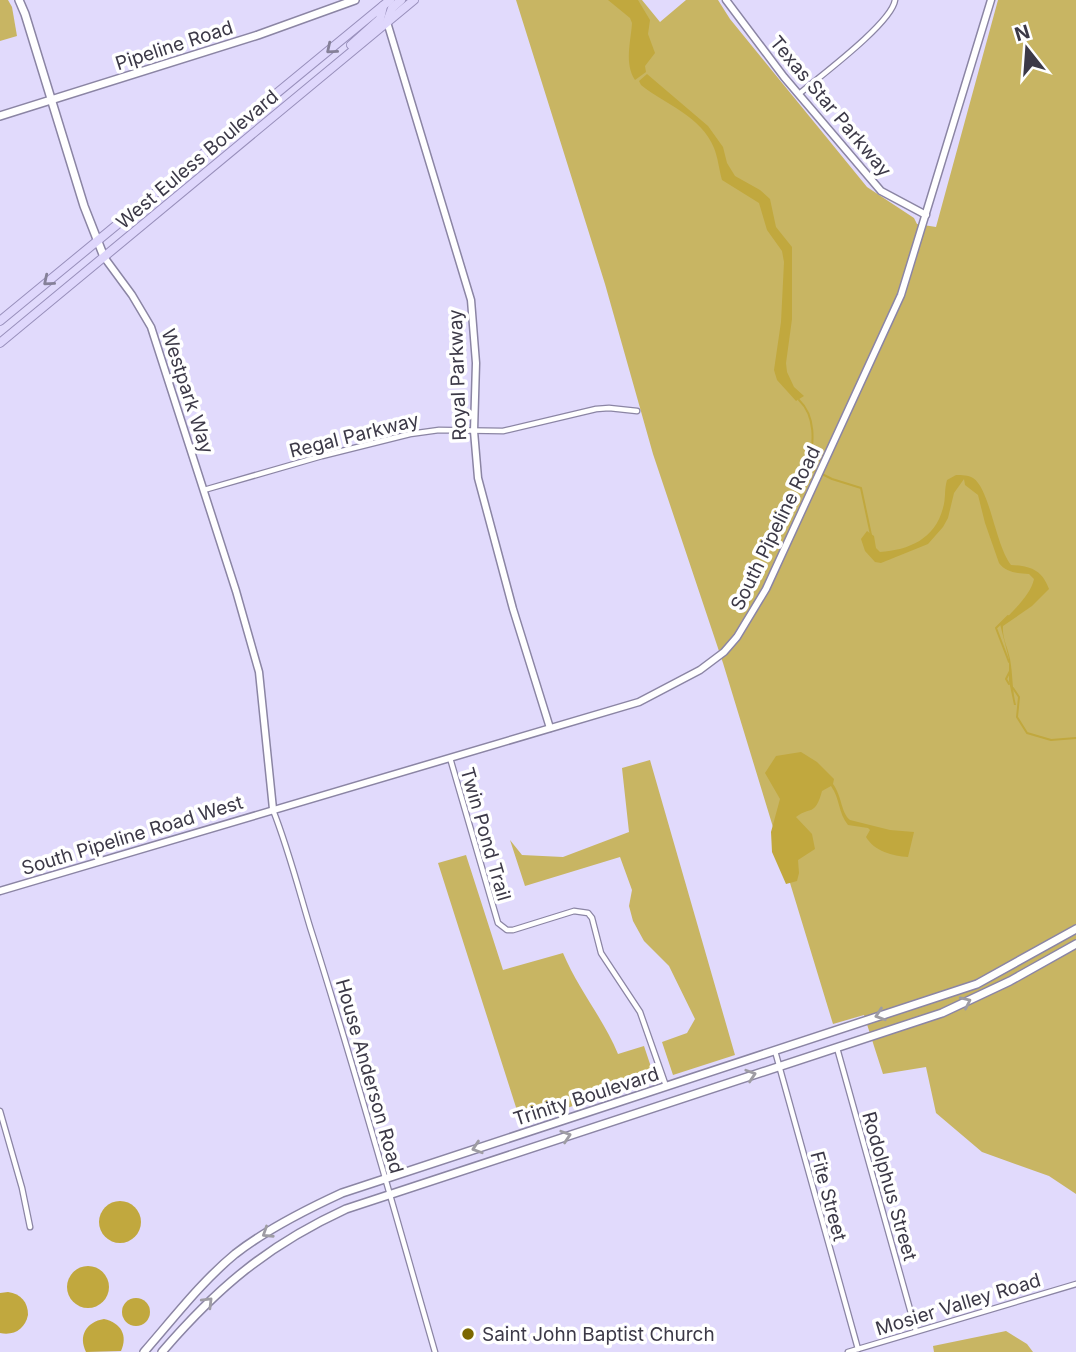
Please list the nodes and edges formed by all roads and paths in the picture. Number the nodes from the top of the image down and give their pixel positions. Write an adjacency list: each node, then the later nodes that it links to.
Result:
1 (19, 0): 12 (main road, Westpark Way)
2 (353, 0): 12 (main road, Pipeline Road)
3 (401, 0): 9 (main road)
4 (414, 0): 9 (main road, West Euless Boulevard)
5 (726, 0): 11 (street, Texas Star Parkway)
6 (895, 0): 11 (street)
7 (991, 0): 16 (street, South Pipeline Road)
8 (384, 2): 10 (main road); 14 (main road, West Euless Boulevard, one-way to 14)
9 (387, 22): 10 (main road, West Euless Boulevard); 22 (street, Royal Parkway)
10 (321, 77): 15 (main road, West Euless Boulevard)
11 (799, 94): 16 (street, Texas Star Parkway)
12 (51, 100): 13 (main road, Pipeline Road); 17 (main road, Westpark Way)
13 (0, 116)
14 (241, 124): 15 (main road); 17 (main road, West Euless Boulevard)
15 (247, 137): 18 (main road, West Euless Boulevard)
16 (926, 215): 24 (street, South Pipeline Road)
17 (97, 241): 18 (main road, Westpark Way); 19 (main road, West Euless Boulevard, one-way to 19)
18 (104, 257): 20 (main road, West Euless Boulevard); 23 (street, Westpark Way)
19 (0, 321)
20 (0, 343)
21 (637, 411): 22 (street, Regal Parkway)
22 (474, 431): 23 (street, Regal Parkway); 24 (street, Royal Parkway)
23 (204, 491): 26 (street, Westpark Way)
24 (550, 728): 25 (street, South Pipeline Road)
25 (450, 758): 26 (street, South Pipeline Road); 33 (street, Twin Pond Trail)
26 (273, 809): 27 (street, South Pipeline Road West); 35 (street, House Anderson Road)
27 (0, 891)
28 (1076, 929): 31 (main road, Trinity Boulevard, one-way to 31)
29 (1076, 944): 30 (main road, Trinity Boulevard, one-way to 29)
30 (837, 1048): 32 (main road, Trinity Boulevard); 39 (street, Rodolphus Street)
31 (775, 1051): 32 (street, Fite Street); 33 (main road, Trinity Boulevard)
32 (778, 1066): 36 (main road, Trinity Boulevard, one-way to 32); 40 (street, Fite Street)
33 (666, 1086): 35 (main road, Trinity Boulevard, one-way to 35)
34 (0, 1111): 37 (street)
35 (386, 1178): 36 (street, House Anderson Road); 41 (main road, Trinity Boulevard, one-way to 41)
36 (391, 1194): 42 (main road, Trinity Boulevard, one-way to 36); 43 (street, House Anderson Road)
37 (30, 1227)
38 (1076, 1284): 39 (street, Mosier Valley Road)
39 (916, 1331): 40 (street, Mosier Valley Road)
40 (858, 1349): 44 (street, Mosier Valley Road)
41 (144, 1352)
42 (162, 1352)
43 (435, 1352)
44 (848, 1352)

